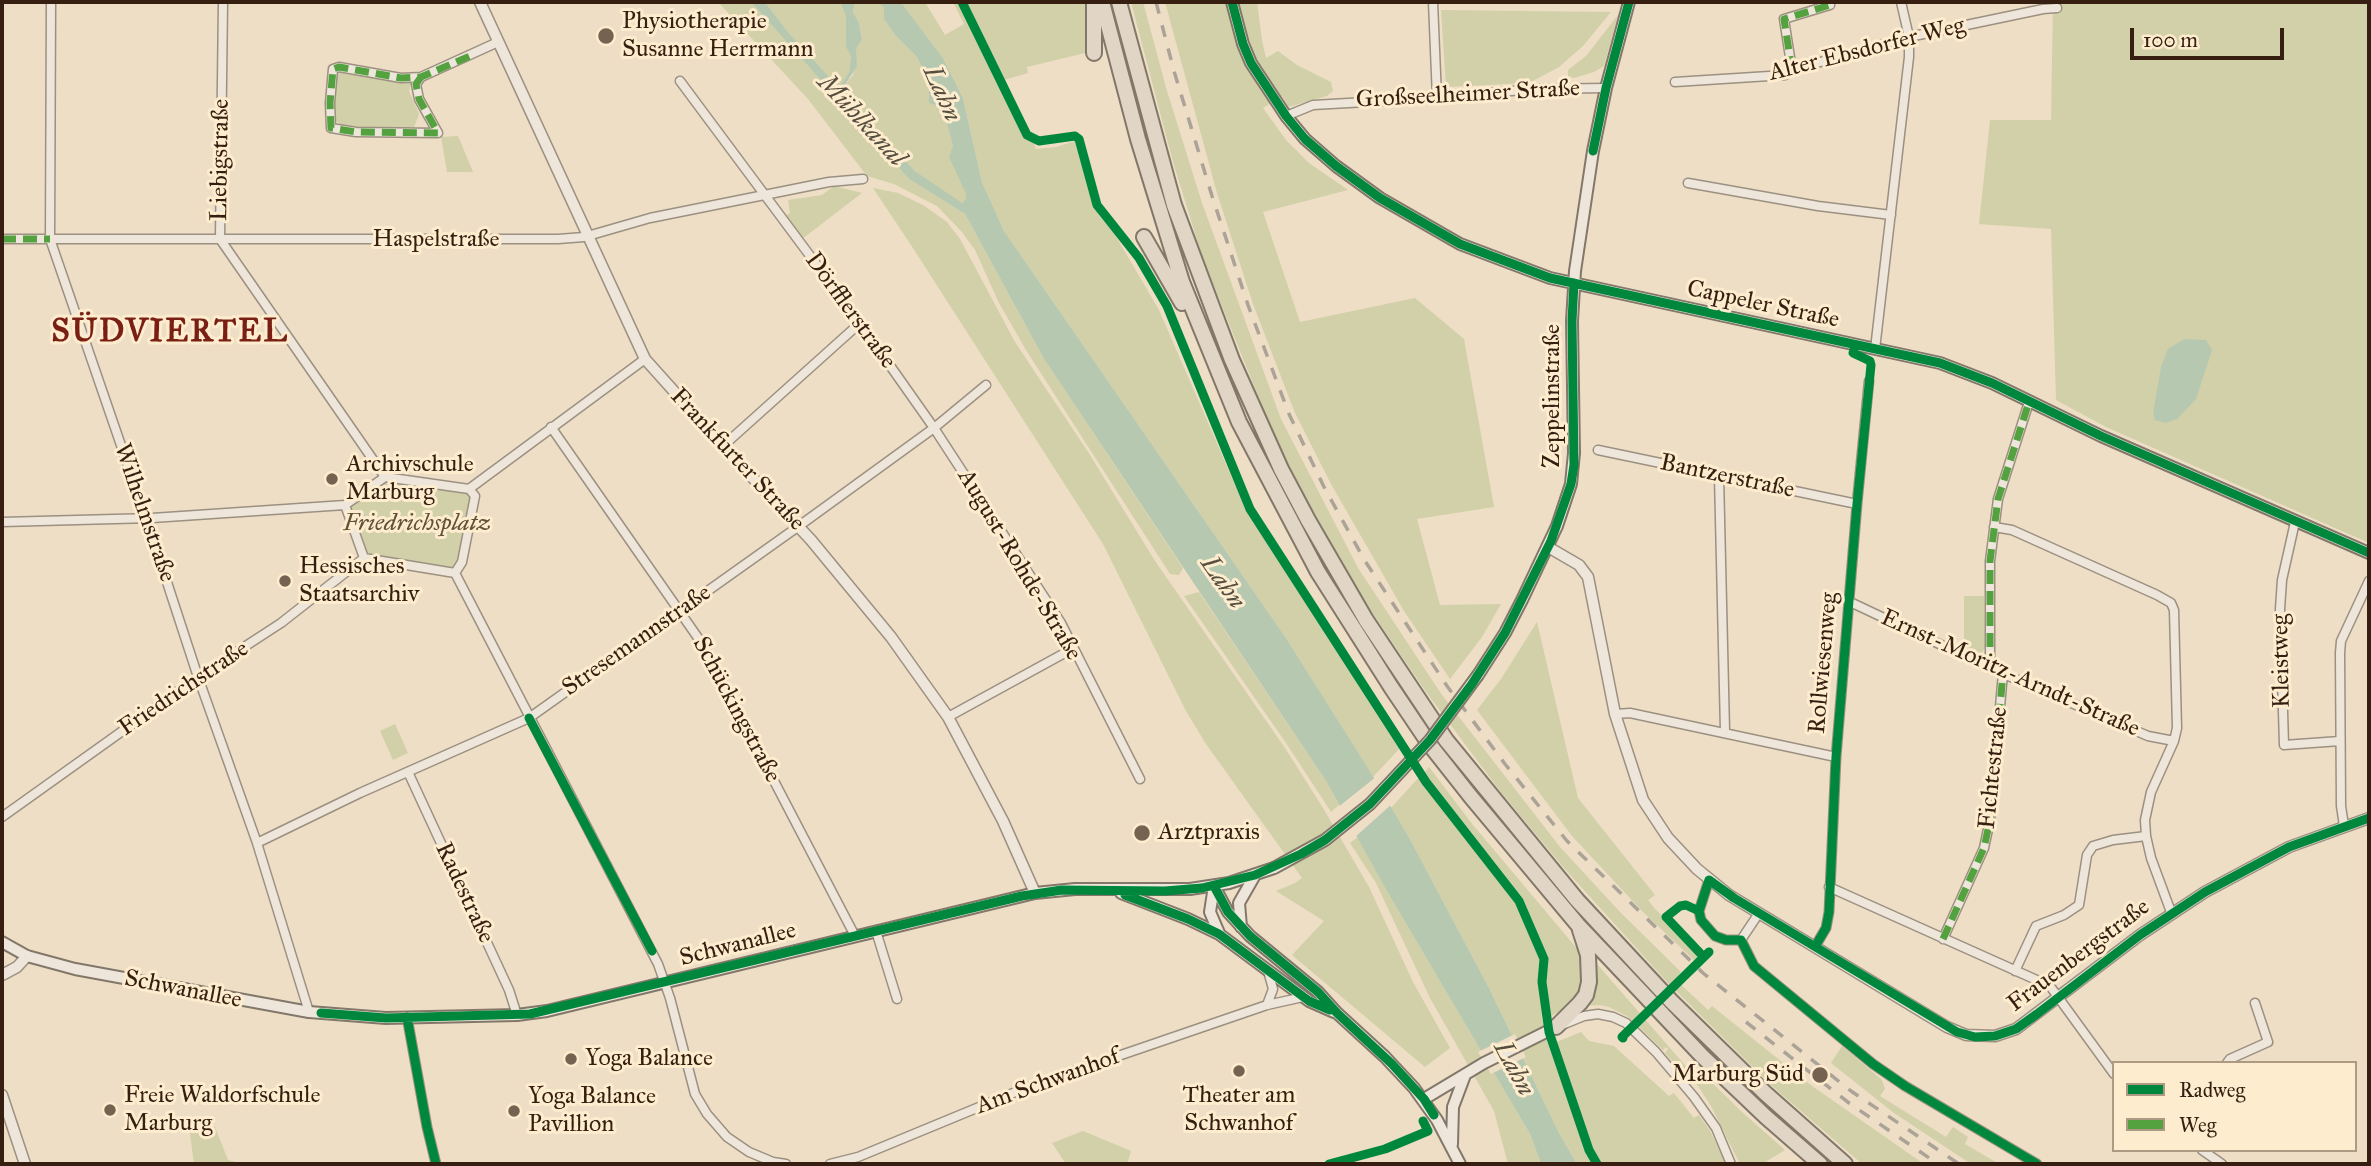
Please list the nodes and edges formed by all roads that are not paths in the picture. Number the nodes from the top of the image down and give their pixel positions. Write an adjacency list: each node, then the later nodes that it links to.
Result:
1 (51, 2): 30 (street, Wilhelmstraße)
2 (223, 2): 31 (street, Liebigstraße)
3 (481, 2): 14 (street, Frankfurter Straße)
4 (1094, 2): 15 (highway)
5 (1102, 2): 34 (highway)
6 (1119, 2): 127 (highway)
7 (1232, 2): 22 (main road, Cappeler Straße)
8 (1433, 2): 21 (street)
9 (1629, 2): 20 (main road, Großseelheimer Straße)
10 (1901, 2): 13 (street)
11 (1830, 5): 16 (street)
12 (2057, 8): 13 (street, Alter Ebsdorfer Weg)
13 (1909, 37): 16 (street, Alter Ebsdorfer Weg); 26 (street)
14 (498, 42): 17 (street); 27 (street, Frankfurter Straße)
15 (1094, 53)
16 (1793, 70): 19 (street, Alter Ebsdorfer Weg)
17 (421, 76): 17 (street)
18 (680, 81): 25 (street, Dörfflerstraße)
19 (1675, 82)
20 (1606, 88): 21 (street, Großseelheimer Straße); 32 (main road, Zeppelinstraße)
21 (1437, 98): 22 (street, Großseelheimer Straße)
22 (1286, 116): 32 (main road, Cappeler Straße)
23 (863, 179): 25 (street, Haspelstraße)
24 (1688, 183): 26 (street)
25 (765, 196): 27 (street, Haspelstraße); 33 (street, Dörfflerstraße)
26 (1891, 215): 35 (street)
27 (590, 236): 31 (street, Haspelstraße); 36 (street, Frankfurter Straße)
28 (1144, 237): 34 (highway)
29 (2, 239): 30 (street, Haspelstraße)
30 (50, 239): 31 (street, Haspelstraße); 49 (street, Wilhelmstraße)
31 (220, 239): 45 (street, Liebigstraße)
32 (1574, 284): 35 (main road, Cappeler Straße); 54 (main road, Zeppelinstraße)
33 (860, 323): 41 (street, Dörfflerstraße); 42 (street)
34 (1204, 340): 88 (highway)
35 (1875, 349): 39 (main road, Cappeler Straße)
36 (645, 359): 40 (street); 42 (street, Frankfurter Straße)
37 (1870, 381): 47 (street, Rollwiesenweg)
38 (986, 385): 41 (street, Stresemannstraße)
39 (2029, 402): 51 (main road, Cappeler Straße); 53 (street)
40 (551, 427): 46 (street); 60 (street, Schückingstraße)
41 (934, 428): 52 (street, Stresemannstraße); 61 (street, August-Rohde-Straße)
42 (723, 446): 52 (street, Frankfurter Straße)
43 (1598, 450): 44 (street, Bantzerstraße)
44 (1719, 475): 47 (street, Bantzerstraße); 68 (street)
45 (385, 477): 46 (street); 48 (street)
46 (469, 489): 57 (street)
47 (1857, 503): 59 (street, Rollwiesenweg)
48 (345, 505): 49 (street); 56 (street)
49 (146, 518): 50 (street); 64 (street, Wilhelmstraße)
50 (2, 522)
51 (2295, 523): 55 (main road, Cappeler Straße); 70 (street, Kleistweg)
52 (799, 526): 60 (street, Stresemannstraße); 66 (street, Frankfurter Straße)
53 (1994, 527): 62 (street); 69 (street)
54 (1548, 547): 65 (street); 79 (main road, Zeppelinstraße, bridge)
55 (2369, 554)
56 (364, 558): 57 (street); 64 (street, Friedrichstraße)
57 (455, 573): 67 (street)
58 (2369, 581): 70 (street)
59 (1848, 601): 62 (street, Ernst-Moritz-Arndt-Straße); 71 (street, Rollwiesenweg)
60 (680, 610): 67 (street, Stresemannstraße); 92 (street, Schückingstraße)
61 (1072, 649): 66 (street); 73 (street, August-Rohde-Straße)
62 (1990, 668): 63 (street, Ernst-Moritz-Arndt-Straße)
63 (2003, 673): 69 (street, Ernst-Moritz-Arndt-Straße); 93 (street, Fichtestraße)
64 (198, 677): 74 (street, Friedrichstraße); 78 (street, Wilhelmstraße)
65 (1615, 714): 68 (street); 81 (street)
66 (948, 717): 85 (street, Frankfurter Straße)
67 (529, 718): 72 (street, Stresemannstraße); 101 (street)
68 (1725, 731): 71 (street)
69 (2174, 741): 77 (street)
70 (2340, 741): 76 (street)
71 (1836, 757): 83 (street, Rollwiesenweg)
72 (408, 772): 78 (street, Stresemannstraße); 110 (street, Radestraße)
73 (1140, 779)
74 (2, 817)
75 (2369, 818): 76 (street, Frauenbergstraße)
76 (2344, 827): 86 (street, Frauenbergstraße)
77 (2146, 836): 86 (street); 99 (street)
78 (257, 843): 107 (street, Wilhelmstraße)
79 (1274, 868): 80 (main road, Schwanallee)
80 (1255, 875): 82 (main road, Schwanallee); 89 (main road)
81 (1709, 880): 87 (street, Frauenbergstraße); 94 (street)
82 (1214, 886): 84 (main road, Schwanallee); 89 (main road); 91 (main road)
83 (1829, 887): 93 (street); 96 (street, Rollwiesenweg)
84 (1112, 890): 85 (main road, Schwanallee); 91 (main road)
85 (1035, 893): 90 (main road, Schwanallee)
86 (2171, 912): 103 (street, Frauenbergstraße)
87 (1759, 913): 94 (street); 96 (street, Frauenbergstraße)
88 (1578, 925): 109 (highway); 126 (highway)
89 (1241, 927): 108 (main road)
90 (877, 931): 92 (main road, Schwanallee); 104 (street)
91 (1219, 934): 98 (main road)
92 (855, 936): 101 (main road, Schwanallee)
93 (1943, 939): 99 (street)
94 (1737, 940): 128 (street)
95 (2, 942): 97 (main road, Schwanallee)
96 (1816, 945): 103 (street, Frauenbergstraße)
97 (27, 956): 100 (street); 107 (main road, Schwanallee)
98 (1268, 969): 102 (main road); 106 (street)
99 (2015, 971): 103 (street)
100 (2, 975)
101 (666, 983): 110 (main road, Schwanallee); 122 (street)
102 (1304, 997): 106 (street, Am Schwanhof); 108 (main road)
103 (2058, 998): 114 (street)
104 (897, 999)
105 (2255, 1003): 113 (street)
106 (1267, 1005): 123 (street, Am Schwanhof)
107 (309, 1012): 111 (main road, Schwanallee)
108 (1337, 1013): 117 (main road)
109 (1577, 1014): 112 (highway); 125 (street)
110 (517, 1015): 111 (main road, Schwanallee)
111 (407, 1017): 121 (street)
112 (1556, 1027): 115 (main road)
113 (2228, 1061)
114 (2112, 1071)
115 (1466, 1073): 117 (main road); 118 (main road)
116 (2, 1095): 120 (street)
117 (1424, 1099): 118 (main road)
118 (1452, 1147): 124 (main road)
119 (2205, 1152): 129 (street)
120 (25, 1164)
121 (436, 1164)
122 (786, 1164)
123 (830, 1164)
124 (1460, 1164)
125 (1731, 1164)
126 (1820, 1164)
127 (1845, 1164)
128 (2037, 1164)
129 (2222, 1164)

